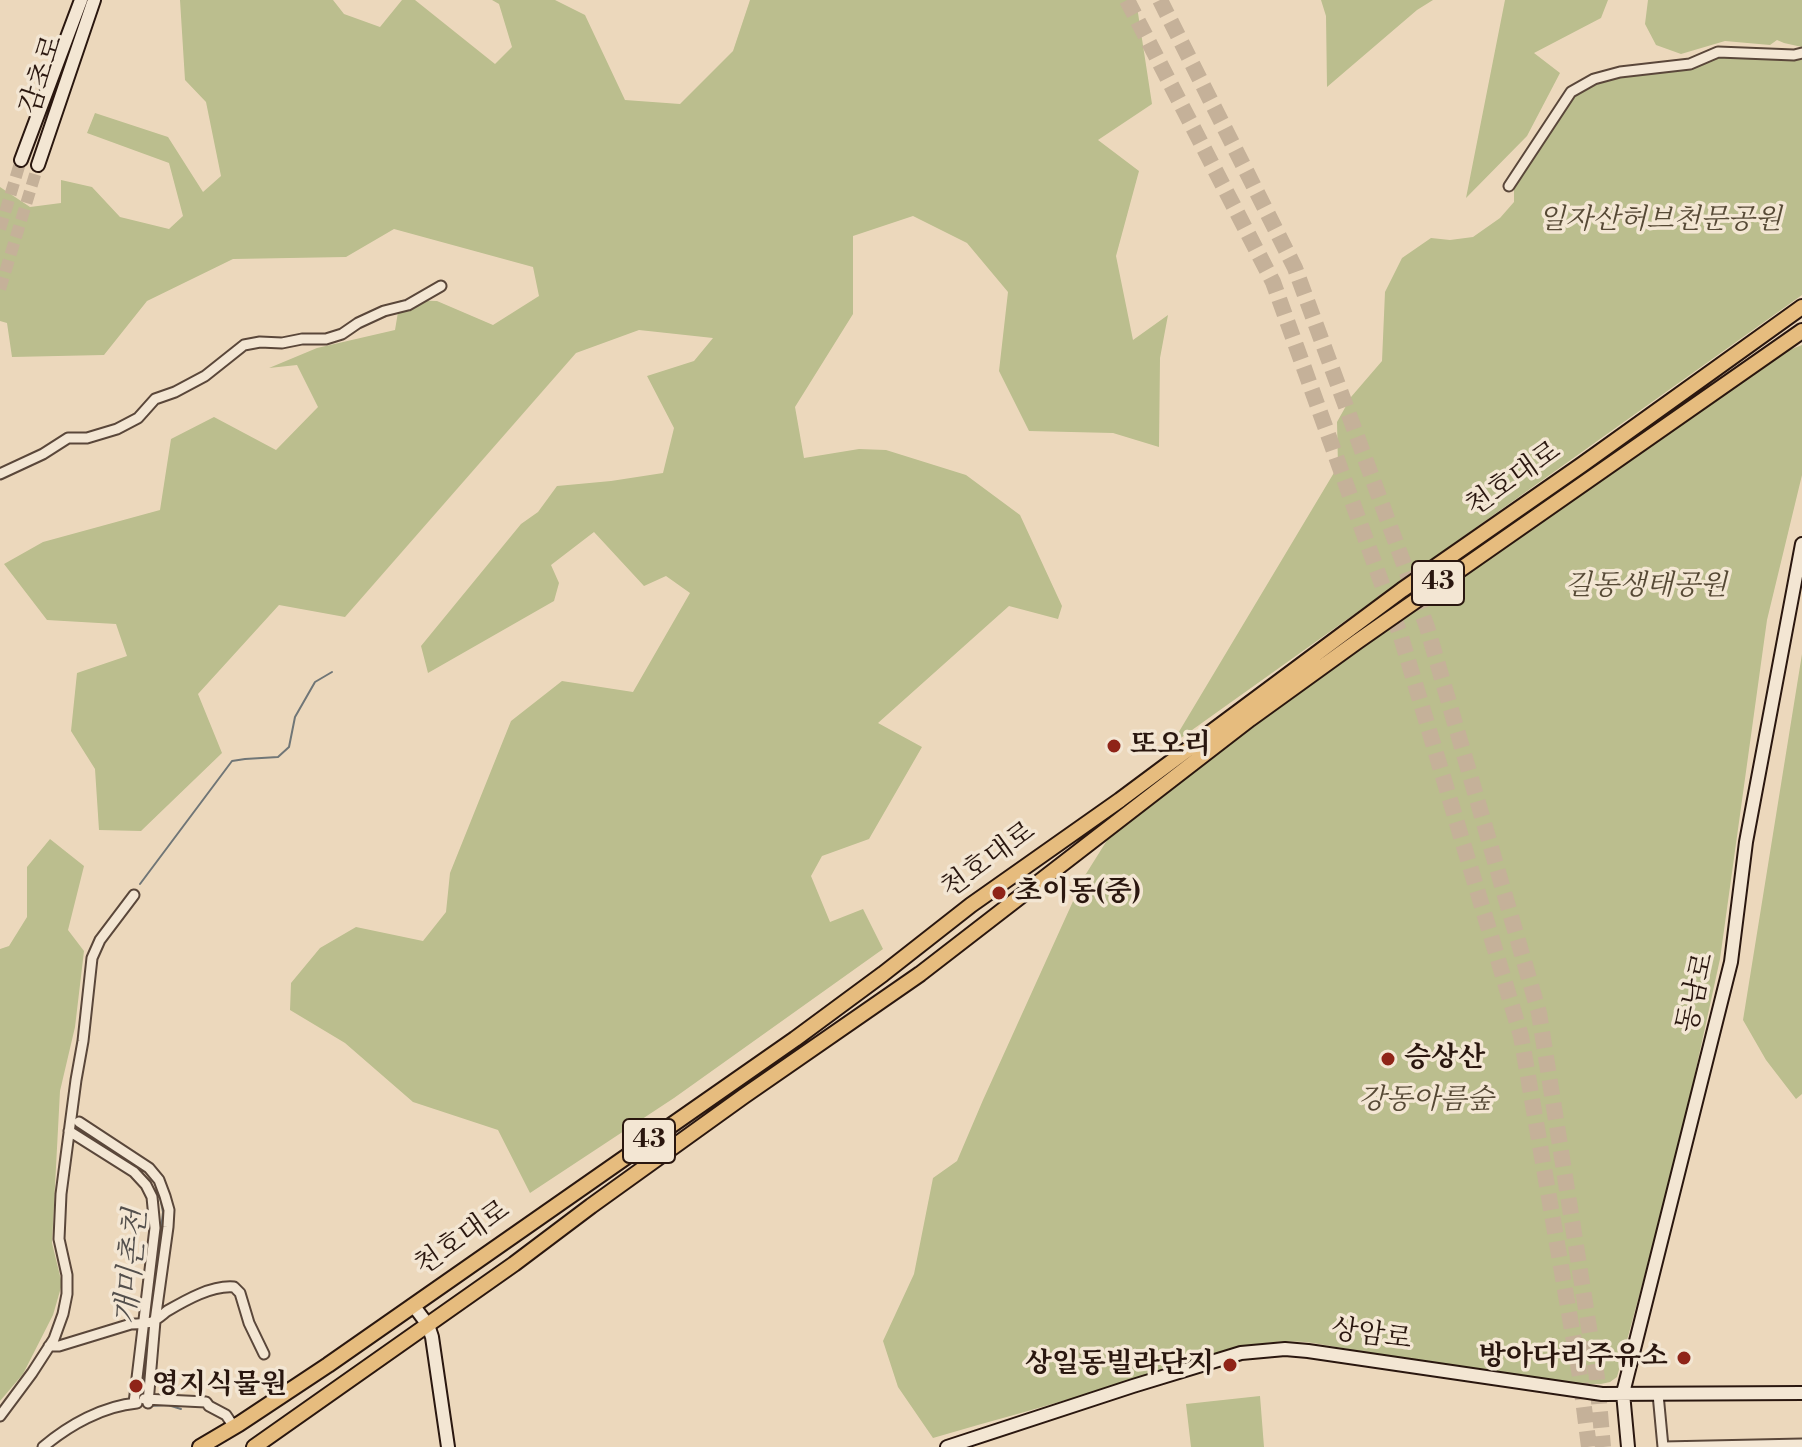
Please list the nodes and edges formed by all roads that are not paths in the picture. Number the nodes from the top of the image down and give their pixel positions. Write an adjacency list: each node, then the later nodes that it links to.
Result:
1 (81, 0): 4 (main road, 감초로)
2 (94, 0): 5 (main road, 감초로)
3 (1802, 53): 6 (street)
4 (21, 160)
5 (38, 165)
6 (1509, 186)
7 (441, 286): 10 (street)
8 (1802, 307): 16 (main road, 천호대로 / 43)
9 (1798, 337): 19 (main road, 천호대로 / 43)
10 (0, 474)
11 (1802, 544): 12 (main road, 동남로)
12 (1800, 567): 22 (main road, 동남로)
13 (134, 895): 15 (street)
14 (79, 1122): 17 (street)
15 (69, 1131): 18 (street); 20 (street)
16 (413, 1305): 19 (main road); 27 (main road, 천호대로 / 43)
17 (155, 1321): 18 (street); 21 (street); 25 (street)
18 (144, 1324): 20 (street); 25 (street)
19 (428, 1325): 32 (main road, 천호대로 / 43); 33 (main road)
20 (49, 1346): 26 (street)
21 (264, 1354)
22 (1623, 1393): 24 (main road, 상암로); 34 (main road, 상암로); 35 (main road, 동남로)
23 (1802, 1393): 24 (main road, 상암로)
24 (1658, 1394): 36 (street)
25 (142, 1401): 27 (street); 30 (street)
26 (0, 1416)
27 (234, 1427): 31 (main road, 천호대로 / 43)
28 (1800, 1445): 29 (street)
29 (1751, 1446): 37 (street)
30 (43, 1447)
31 (200, 1447)
32 (254, 1447)
33 (448, 1447)
34 (947, 1447)
35 (1628, 1447)
36 (1663, 1447): 37 (street)
37 (1705, 1447)

